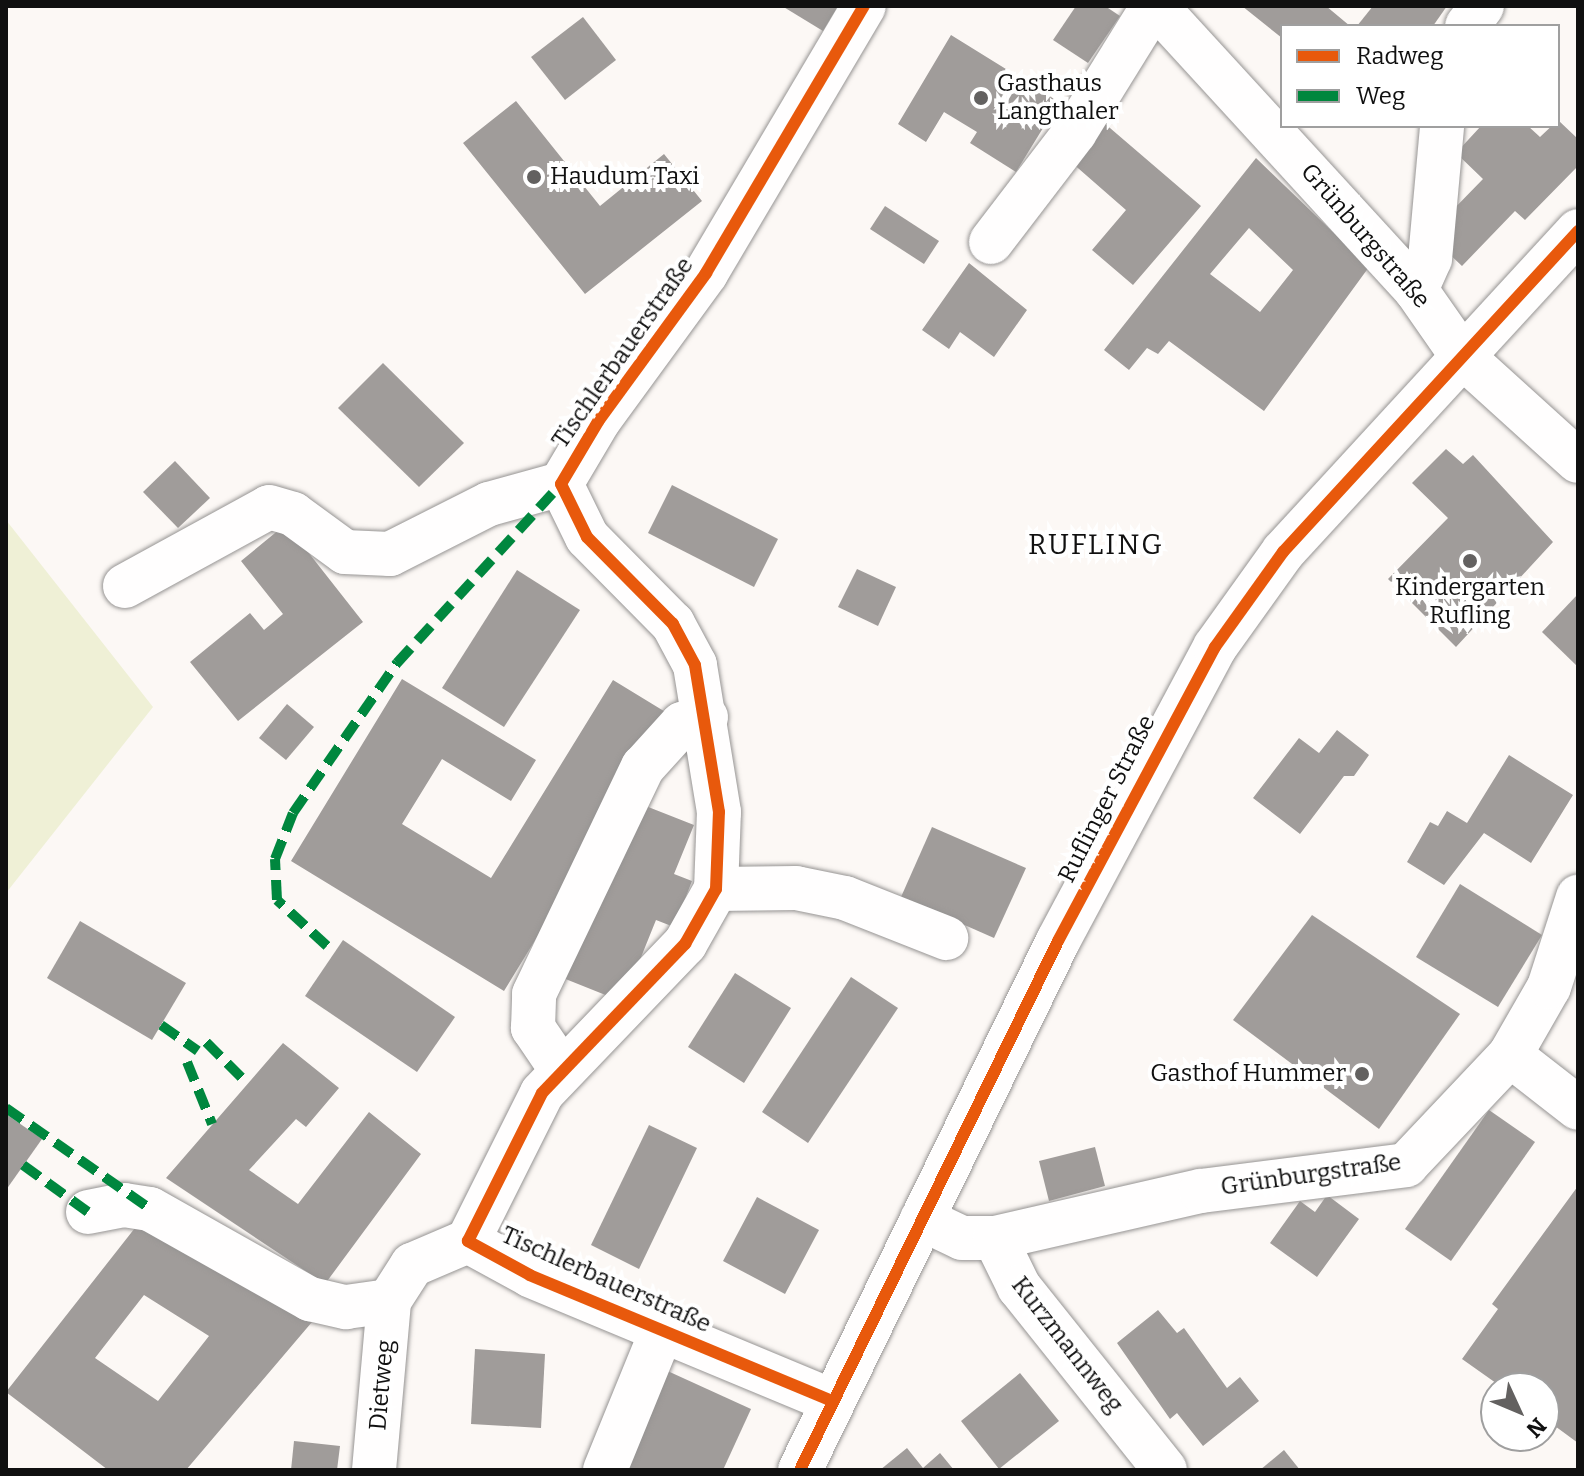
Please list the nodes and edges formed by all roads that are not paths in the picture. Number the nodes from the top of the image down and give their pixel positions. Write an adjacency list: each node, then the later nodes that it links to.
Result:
1 (864, 6): 11 (street, Tischlerbauerstraße)
2 (1155, 6): 7 (street); 8 (street, Grünburgstraße)
3 (1482, 6): 4 (street)
4 (1468, 24)
5 (1442, 128): 8 (street)
6 (1578, 231): 9 (street, Ruflinger Straße)
7 (991, 242)
8 (1416, 290): 9 (street, Grünburgstraße)
9 (1462, 356): 10 (street, Grünburgstraße); 22 (street, Ruflinger Straße)
10 (1578, 461)
11 (561, 484): 12 (street); 13 (street, Tischlerbauerstraße)
12 (125, 586)
13 (706, 717): 14 (street, Tischlerbauerstraße); 19 (street)
14 (716, 889): 16 (street); 19 (street, Tischlerbauerstraße)
15 (1578, 897): 17 (street, Grünburgstraße)
16 (946, 938)
17 (1563, 980): 18 (street, Grünburgstraße)
18 (1510, 1055): 20 (street); 23 (street, Grünburgstraße)
19 (561, 1069): 24 (street, Tischlerbauerstraße)
20 (1578, 1108)
21 (88, 1212): 25 (street)
22 (922, 1219): 23 (street); 27 (street, Ruflinger Straße)
23 (995, 1238): 31 (street, Kurzmannweg)
24 (468, 1241): 25 (street); 26 (street, Tischlerbauerstraße)
25 (389, 1301): 28 (street, Dietweg)
26 (662, 1330): 27 (street, Tischlerbauerstraße); 29 (street)
27 (832, 1401): 30 (street, Ruflinger Straße)
28 (374, 1470)
29 (605, 1470)
30 (800, 1470)
31 (1165, 1470)

